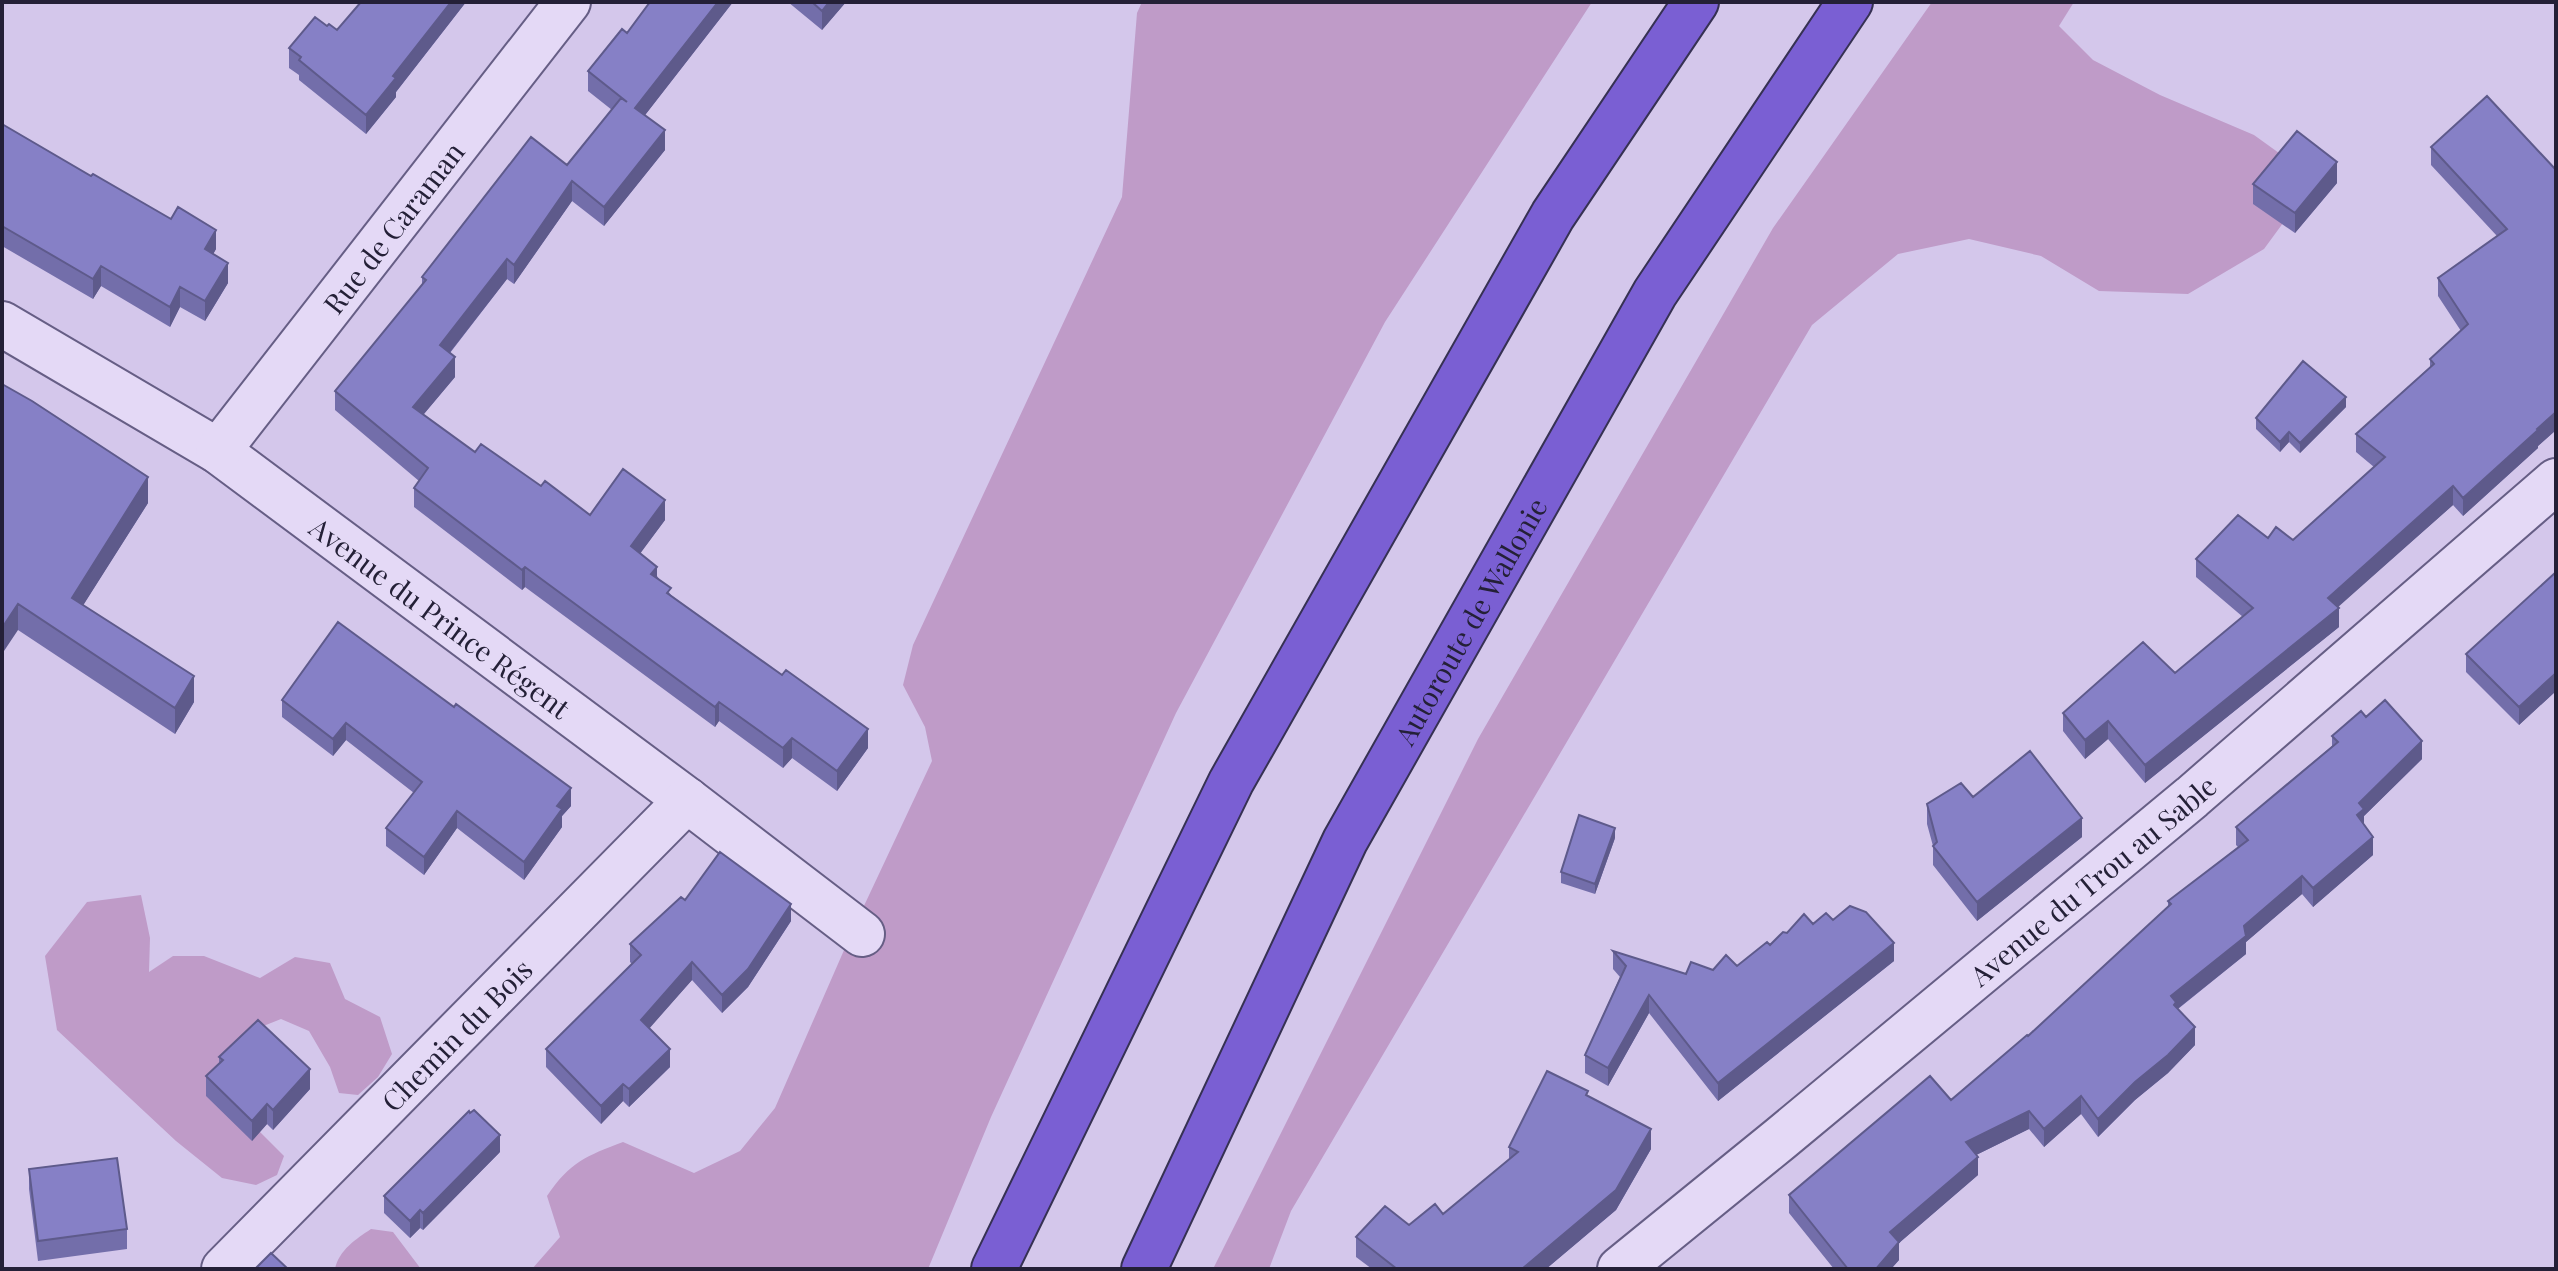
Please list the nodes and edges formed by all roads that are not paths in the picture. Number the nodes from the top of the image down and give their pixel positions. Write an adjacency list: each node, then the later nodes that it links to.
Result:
1 (568, 2): 5 (street, Rue de Caraman)
2 (1696, 2): 10 (highway)
3 (1850, 2): 11 (highway, Autoroute de Wallonie)
4 (2, 324): 5 (street, Avenue du Prince Régent)
5 (218, 451): 7 (street, Avenue du Prince Régent)
6 (2556, 481): 12 (street, Avenue du Trou au Sable)
7 (687, 800): 8 (street, Avenue du Prince Régent); 9 (street, Chemin du Bois)
8 (862, 934)
9 (224, 1269)
10 (994, 1269)
11 (1144, 1269)
12 (1620, 1269)

